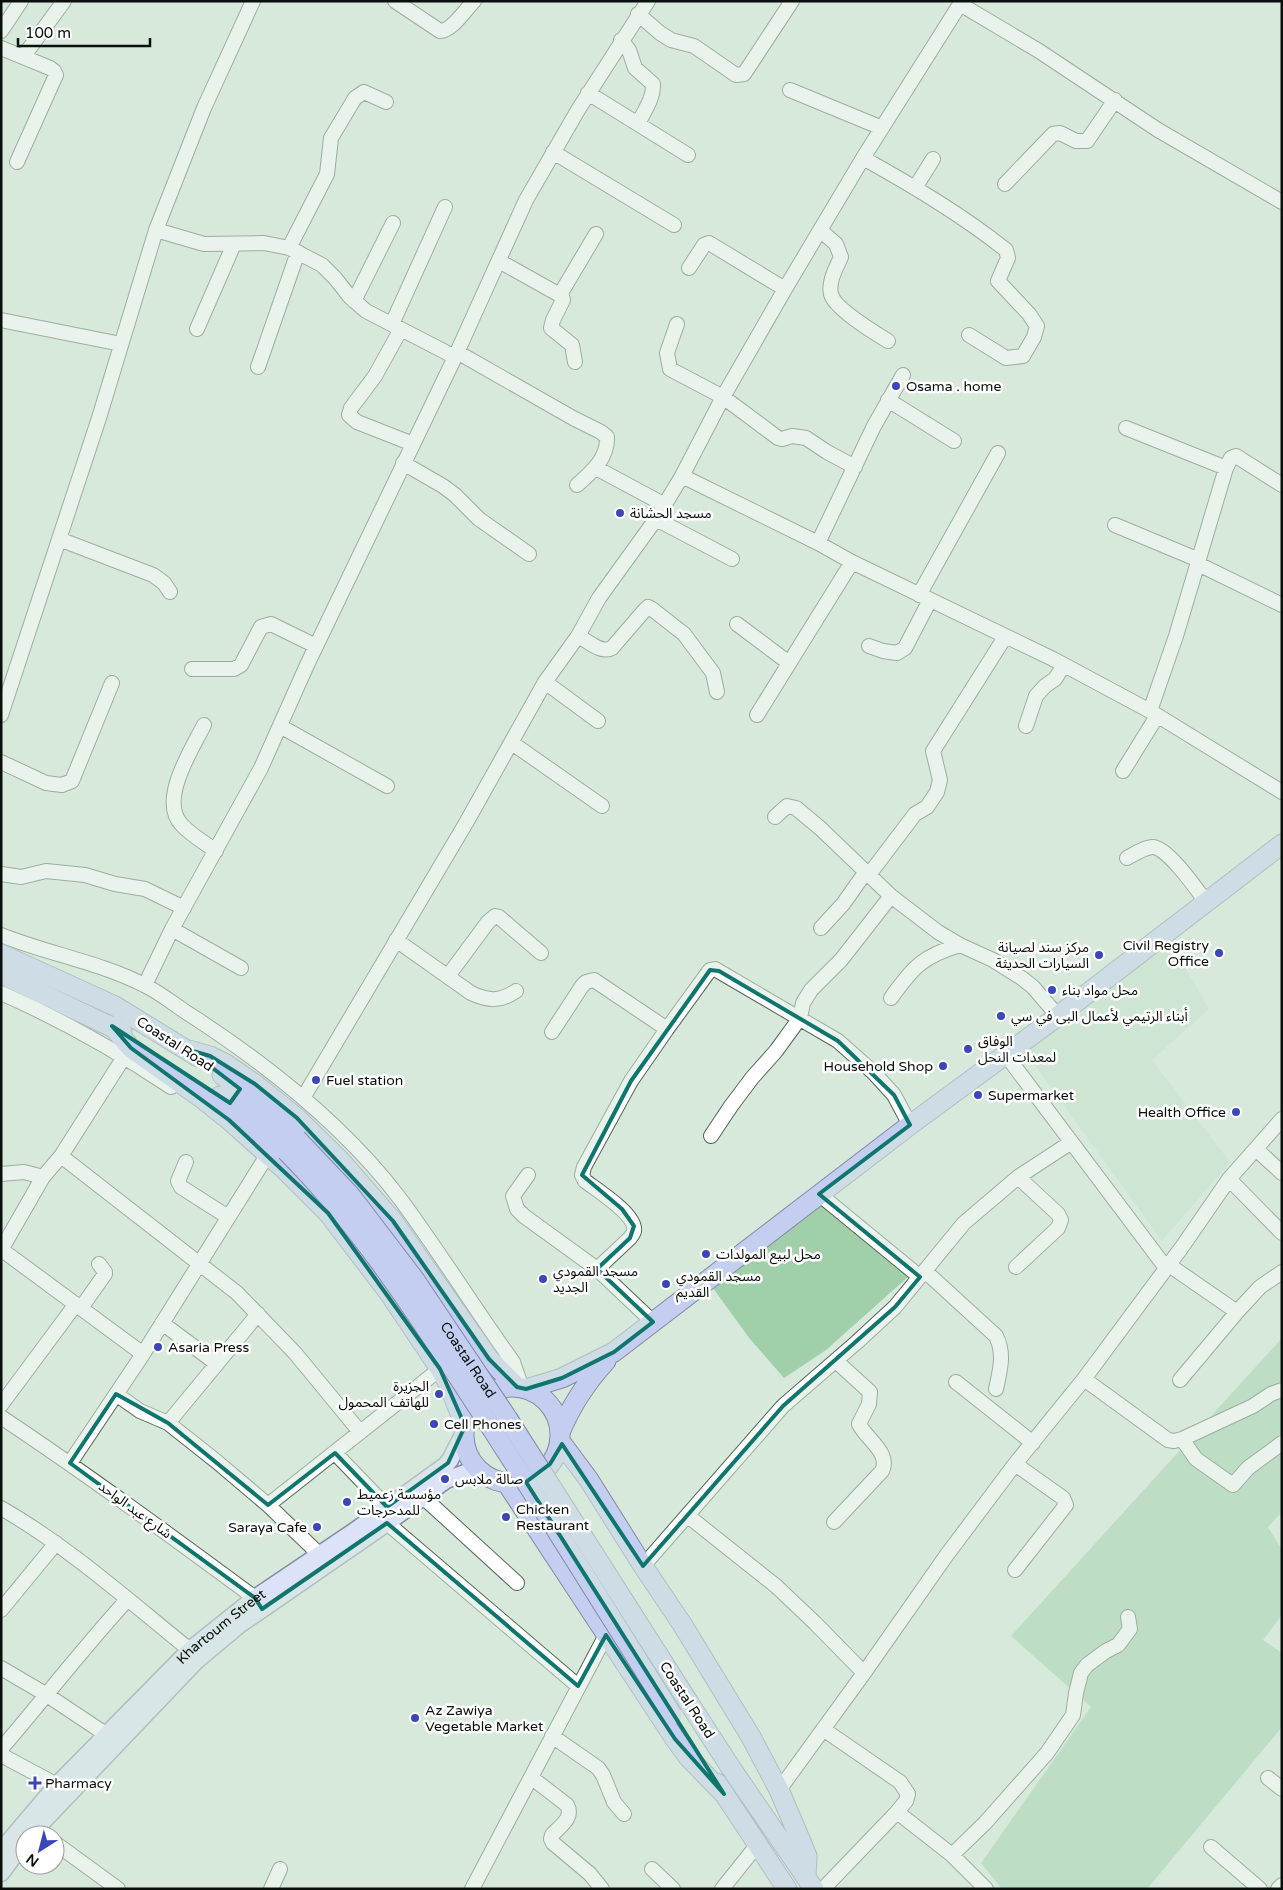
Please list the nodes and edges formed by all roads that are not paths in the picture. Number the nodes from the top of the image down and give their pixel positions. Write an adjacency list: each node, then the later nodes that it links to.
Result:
1 (20, 1): 10 (street)
2 (64, 1): 13 (street)
3 (253, 1): 31 (street)
4 (395, 1): 8 (street)
5 (648, 1): 9 (street)
6 (792, 1): 9 (street)
7 (961, 3): 16 (street); 19 (street)
8 (469, 4)
9 (638, 14): 11 (street)
10 (1, 31)
11 (621, 40): 15 (street); 18 (street)
12 (1, 48): 13 (street)
13 (23, 57): 24 (street)
14 (790, 90): 19 (street)
15 (588, 93): 18 (street); 20 (street)
16 (1115, 100): 25 (street); 27 (street)
17 (386, 102): 35 (street)
18 (638, 124): 21 (street)
19 (882, 128): 22 (street)
20 (552, 152): 30 (street); 36 (street)
21 (688, 155)
22 (864, 158): 26 (street); 32 (street)
23 (933, 159): 26 (street)
24 (17, 162)
25 (1005, 184)
26 (916, 188): 45 (street)
27 (1282, 202)
28 (445, 207): 43 (street)
29 (393, 224): 40 (street)
30 (674, 225)
31 (156, 230): 34 (street); 47 (street)
32 (820, 230): 38 (street); 46 (street)
33 (596, 234): 39 (street)
34 (234, 244): 35 (street); 44 (street)
35 (293, 250): 40 (street); 50 (street)
36 (499, 261): 39 (street); 48 (street)
37 (689, 268): 38 (street)
38 (785, 289): 52 (street)
39 (561, 293): 49 (street)
40 (354, 301): 43 (street)
41 (1, 320): 47 (street)
42 (677, 324): 52 (street)
43 (397, 326): 48 (street); 56 (street)
44 (197, 329)
45 (969, 335)
46 (888, 341)
47 (121, 344): 68 (street)
48 (456, 354): 56 (street); 60 (street)
49 (575, 362)
50 (258, 367)
51 (902, 375): 53 (street)
52 (723, 396): 59 (street); 62 (street)
53 (888, 400): 55 (street); 59 (street)
54 (1126, 428): 61 (street)
55 (954, 441)
56 (413, 444): 58 (street)
57 (998, 453): 75 (street)
58 (403, 463): 70 (street); 80 (street)
59 (855, 467): 69 (street)
60 (596, 468): 63 (street); 65 (street)
61 (1226, 468): 64 (street); 73 (street)
62 (682, 476): 65 (street); 69 (street)
63 (577, 485)
64 (1282, 485)
65 (665, 505): 66 (street)
66 (656, 519): 71 (street); 78 (street)
67 (1116, 525): 73 (street)
68 (59, 539): 74 (street); 89 (street)
69 (818, 543): 72 (street)
70 (529, 554)
71 (732, 559)
72 (852, 562): 75 (street); 82 (street)
73 (1199, 562): 76 (street); 88 (street)
74 (170, 592)
75 (925, 598): 79 (street); 81 (street)
76 (1282, 606)
77 (737, 624): 82 (street)
78 (578, 636): 85 (street); 87 (street)
79 (1005, 637): 83 (street); 106 (street)
80 (316, 646): 84 (street); 93 (street)
81 (869, 646)
82 (789, 663): 90 (street)
83 (1064, 665): 88 (street); 94 (street)
84 (192, 669)
85 (545, 682): 91 (street); 95 (street)
86 (112, 683): 96 (street)
87 (717, 692)
88 (1153, 713): 97 (street); 99 (street)
89 (1, 715)
90 (757, 715)
91 (598, 721)
92 (204, 724): 103 (street)
93 (280, 726): 98 (street); 103 (street)
94 (1026, 726)
95 (512, 743): 100 (street); 113 (street)
96 (1, 762)
97 (1123, 771)
98 (387, 786)
99 (1282, 792)
100 (602, 806)
101 (775, 817): 106 (street)
102 (1282, 844): 108 (highway)
103 (216, 851): 109 (street)
104 (1126, 858): 108 (street)
105 (1, 874): 109 (street)
106 (867, 875): 107 (street); 110 (street)
107 (890, 896): 114 (street); 125 (street)
108 (1206, 902): 124 (highway)
109 (184, 908): 111 (street)
110 (821, 928)
111 (172, 929): 117 (street); 120 (street)
112 (1, 935): 120 (street)
113 (396, 940): 119 (street); 131 (street)
114 (960, 945): 123 (street); 124 (street)
115 (541, 953): 119 (street)
116 (1, 954): 128 (highway, Coastal Road)
117 (241, 968)
118 (1, 974): 137 (highway, Coastal Road)
119 (448, 976): 121 (street)
120 (145, 985): 131 (street)
121 (516, 991)
122 (1, 993): 130 (street)
123 (891, 998)
124 (1058, 1016): 129 (highway)
125 (800, 1018): 126 (street); 133 (street); 134 (street)
126 (667, 1029): 127 (street); 154 (street)
127 (552, 1032)
128 (189, 1050): 137 (highway, Coastal Road); 170 (highway)
129 (1006, 1055): 133 (highway); 135 (street)
130 (124, 1057): 137 (street); 138 (street)
131 (303, 1098): 170 (street)
132 (1282, 1119): 136 (street)
133 (910, 1124): 146 (highway)
134 (711, 1136)
135 (1070, 1143): 144 (street); 152 (street)
136 (1256, 1149): 140 (street); 145 (street)
137 (279, 1151): 147 (street); 166 (highway); 219 (highway, Coastal Road, bridge); 232 (highway, Coastal Road, bridge)
138 (61, 1156): 143 (street); 151 (street)
139 (186, 1162): 147 (street)
140 (1282, 1173)
141 (1, 1174): 143 (street)
142 (528, 1175): 154 (street)
143 (43, 1177): 149 (street)
144 (1018, 1177): 153 (street); 156 (street)
145 (1230, 1179): 148 (street); 152 (street)
146 (819, 1194): 156 (street); 160 (highway)
147 (228, 1218): 151 (street)
148 (1282, 1234)
149 (2, 1250): 157 (street)
150 (99, 1264): 157 (street)
151 (200, 1264): 159 (street); 161 (street)
152 (1167, 1266): 158 (street); 167 (street)
153 (1016, 1267)
154 (597, 1269): 160 (street)
155 (1282, 1272): 158 (street)
156 (923, 1274): 164 (street); 171 (street)
157 (78, 1306): 163 (street); 174 (street)
158 (1236, 1312): 168 (street)
159 (258, 1314): 165 (street); 178 (street)
160 (653, 1322): 162 (highway)
161 (162, 1323): 163 (street); 165 (street)
162 (614, 1352): 170 (highway); 179 (highway)
163 (143, 1354): 173 (street)
164 (836, 1361): 192 (street); 193 (street)
165 (217, 1364): 176 (street)
166 (440, 1369): 177 (highway); 178 (street)
167 (1084, 1379): 180 (street); 181 (street)
168 (1180, 1380)
169 (956, 1382): 181 (street)
170 (522, 1388): 177 (highway); 179 (highway)
171 (996, 1389)
172 (1282, 1390): 180 (street)
173 (116, 1394): 176 (street); 184 (street)
174 (1, 1404)
175 (1, 1418): 184 (street, شارع عبد الواحد)
176 (168, 1423): 189 (street)
177 (464, 1430): 186 (highway); 191 (main road, Khartoum Street)
178 (360, 1432): 183 (street)
179 (560, 1437): 187 (highway); 196 (highway)
180 (1182, 1439): 182 (street)
181 (1032, 1443): 185 (street)
182 (1282, 1443)
183 (335, 1453): 189 (street); 191 (street)
184 (70, 1463): 200 (street, شارع عبد الواحد)
185 (1015, 1464): 197 (street); 206 (street)
186 (488, 1476): 187 (highway); 188 (main road, Khartoum Street)
187 (506, 1482): 203 (highway)
188 (423, 1497): 191 (main road, Khartoum Street); 198 (street)
189 (268, 1505): 195 (street)
190 (1, 1508): 194 (street)
191 (387, 1515): 195 (main road, Khartoum Street); 200 (main road, Khartoum Street); 207 (street)
192 (688, 1516): 196 (street); 206 (street)
193 (834, 1522)
194 (56, 1543): 199 (street); 201 (street)
195 (319, 1554): 200 (main road, Khartoum Street)
196 (643, 1566): 218 (highway)
197 (1015, 1570)
198 (517, 1584)
199 (127, 1600): 204 (street); 208 (street)
200 (259, 1603): 204 (main road, Khartoum Street); 216 (main road, Khartoum Street)
201 (2, 1607)
202 (1128, 1617): 228 (street)
203 (606, 1634): 207 (street); 219 (highway)
204 (190, 1650): 210 (main road, Khartoum Street)
205 (1, 1668): 208 (street)
206 (864, 1673): 209 (street)
207 (578, 1686): 211 (street)
208 (47, 1695): 210 (street); 212 (street)
209 (823, 1729): 218 (street); 220 (street)
210 (107, 1735): 216 (main road, Khartoum Street)
211 (552, 1736): 214 (street); 221 (street)
212 (1, 1749)
213 (1, 1754): 216 (street)
214 (532, 1778): 236 (street); 237 (street)
215 (1268, 1778): 217 (street)
216 (63, 1789): 222 (main road, Khartoum Street); 226 (main road, Khartoum Street)
217 (1282, 1789)
218 (779, 1790): 232 (highway)
219 (724, 1794): 223 (highway, Coastal Road)
220 (897, 1812): 228 (street); 241 (street)
221 (624, 1814)
222 (42, 1825)
223 (758, 1844): 239 (street); 240 (highway, Coastal Road)
224 (1211, 1847): 243 (street)
225 (65, 1850): 234 (street)
226 (1, 1851)
227 (15, 1854): 231 (main road)
228 (952, 1855): 242 (street)
229 (280, 1869): 235 (street)
230 (652, 1870): 238 (street)
231 (1, 1873)
232 (810, 1883)
233 (1282, 1885): 244 (street)
234 (118, 1889)
235 (271, 1889)
236 (472, 1889)
237 (602, 1889)
238 (673, 1889)
239 (722, 1889)
240 (787, 1889)
241 (823, 1889)
242 (986, 1889)
243 (1260, 1889)
244 (1278, 1889)

